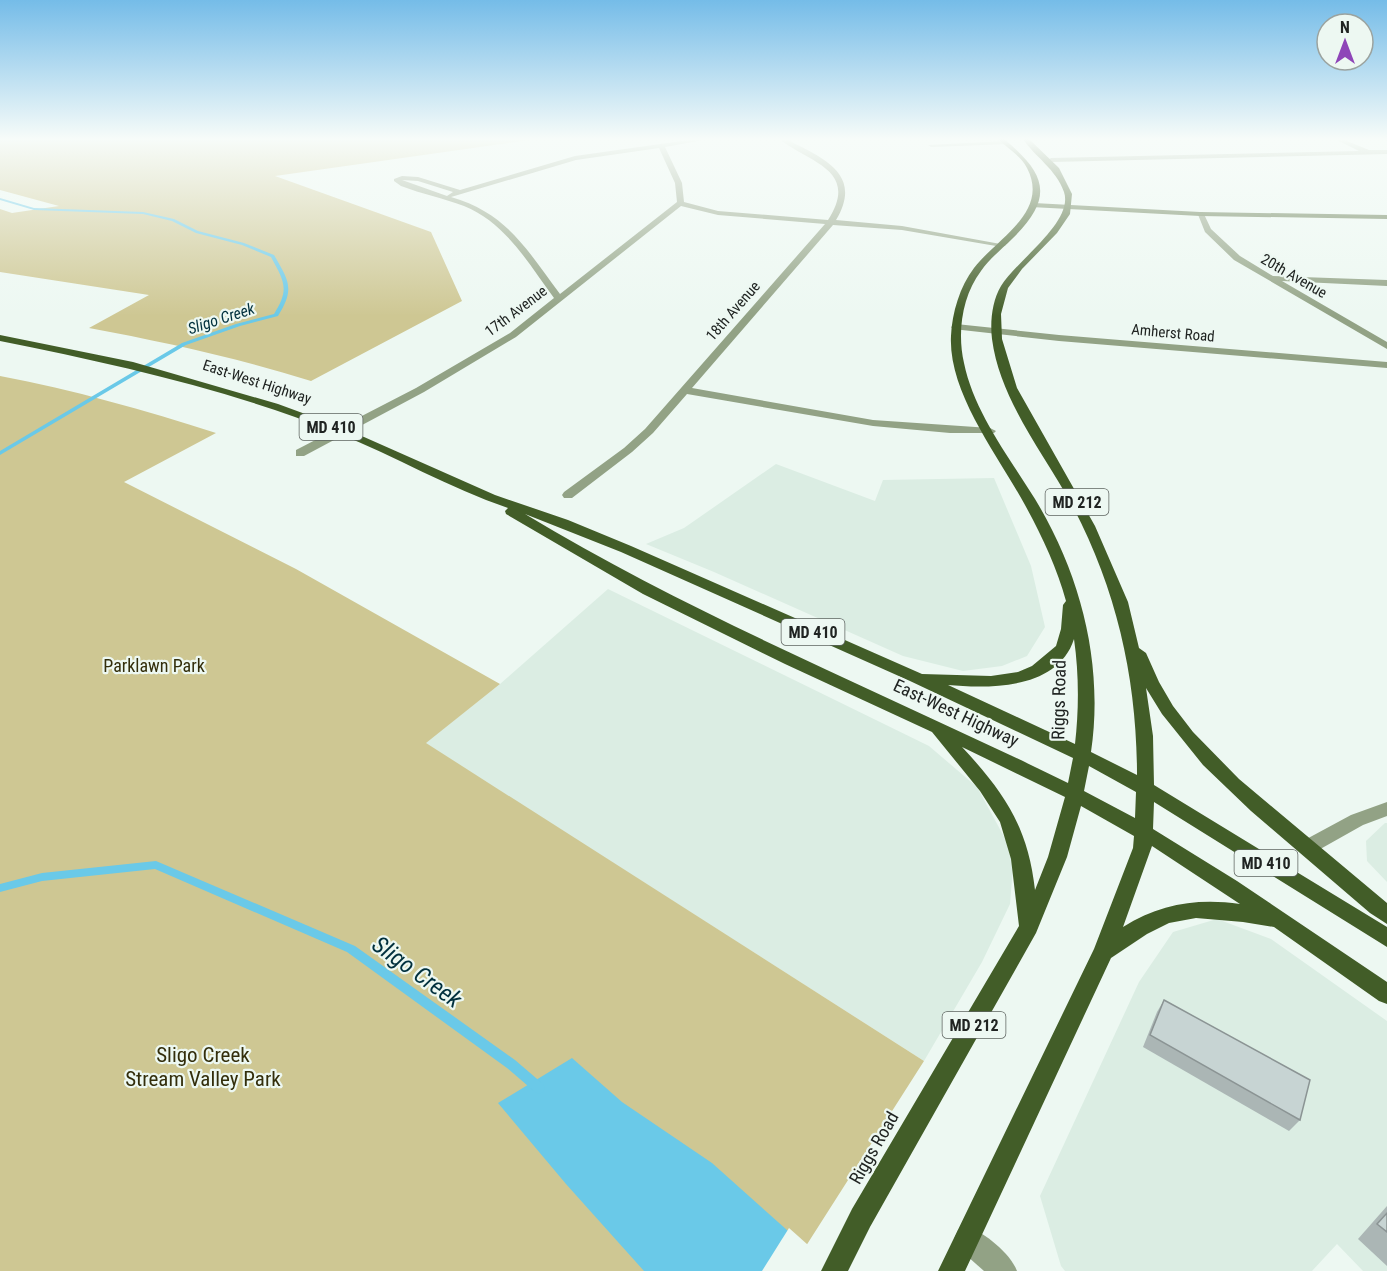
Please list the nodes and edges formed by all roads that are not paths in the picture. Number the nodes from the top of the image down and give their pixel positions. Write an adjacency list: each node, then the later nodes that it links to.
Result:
1 (451, 198): 15 (street)
2 (683, 198): 6 (street)
3 (842, 198): 11 (street, 18th Avenue)
4 (1036, 198): 7 (main road)
5 (1067, 198): 8 (main road)
6 (680, 203): 11 (street); 15 (street, 17th Avenue)
7 (1034, 205): 8 (street); 12 (main road, Riggs Road / MD 212)
8 (1068, 208): 9 (street); 17 (main road, MD 212)
9 (1200, 214): 10 (street); 13 (street, 20th Avenue)
10 (1387, 217)
11 (831, 222): 12 (street); 21 (street, 18th Avenue)
12 (1002, 245): 16 (main road, Riggs Road / MD 212)
13 (1271, 278): 14 (street); 19 (street, 20th Avenue)
14 (1387, 283)
15 (558, 298): 22 (street, 17th Avenue)
16 (956, 327): 17 (street, Amherst Road); 23 (main road, Riggs Road / MD 212)
17 (995, 331): 20 (street, Amherst Road); 28 (main road, MD 212)
18 (0, 338): 22 (main road, East-West Highway / MD 410)
19 (1387, 346)
20 (1387, 366)
21 (683, 390): 23 (street); 25 (street, 18th Avenue)
22 (342, 431): 24 (street, 17th Avenue); 26 (main road, East-West Highway / MD 410)
23 (990, 431): 27 (main road, Riggs Road / MD 212)
24 (300, 453)
25 (568, 495)
26 (491, 498): 29 (main road, East-West Highway / MD 410); 30 (main road, East-West Highway / MD 410)
27 (1071, 593): 29 (main road); 31 (main road, Riggs Road / MD 212)
28 (1128, 625): 32 (main road, MD 212); 36 (main road)
29 (916, 677): 31 (main road, East-West Highway / MD 410)
30 (936, 728): 33 (main road, East-West Highway / MD 410); 39 (main road)
31 (1082, 754): 32 (main road, East-West Highway / MD 410); 33 (main road, Riggs Road / MD 212)
32 (1145, 788): 35 (main road, MD 212); 40 (main road, East-West Highway / MD 410)
33 (1076, 795): 35 (main road, East-West Highway / MD 410); 39 (main road, Riggs Road / MD 212)
34 (1387, 809): 36 (street)
35 (1144, 831): 38 (main road, East-West Highway / MD 410); 41 (main road, MD 212)
36 (1308, 847): 37 (main road)
37 (1387, 915)
38 (1278, 920): 41 (main road); 42 (main road, East-West Highway / MD 410)
39 (1029, 927): 44 (main road, Riggs Road / MD 212)
40 (1387, 938)
41 (1104, 951): 43 (main road, MD 212)
42 (1387, 994)
43 (967, 1239): 45 (main road, MD 212); 46 (street)
44 (834, 1271)
45 (951, 1271)
46 (1004, 1271)

